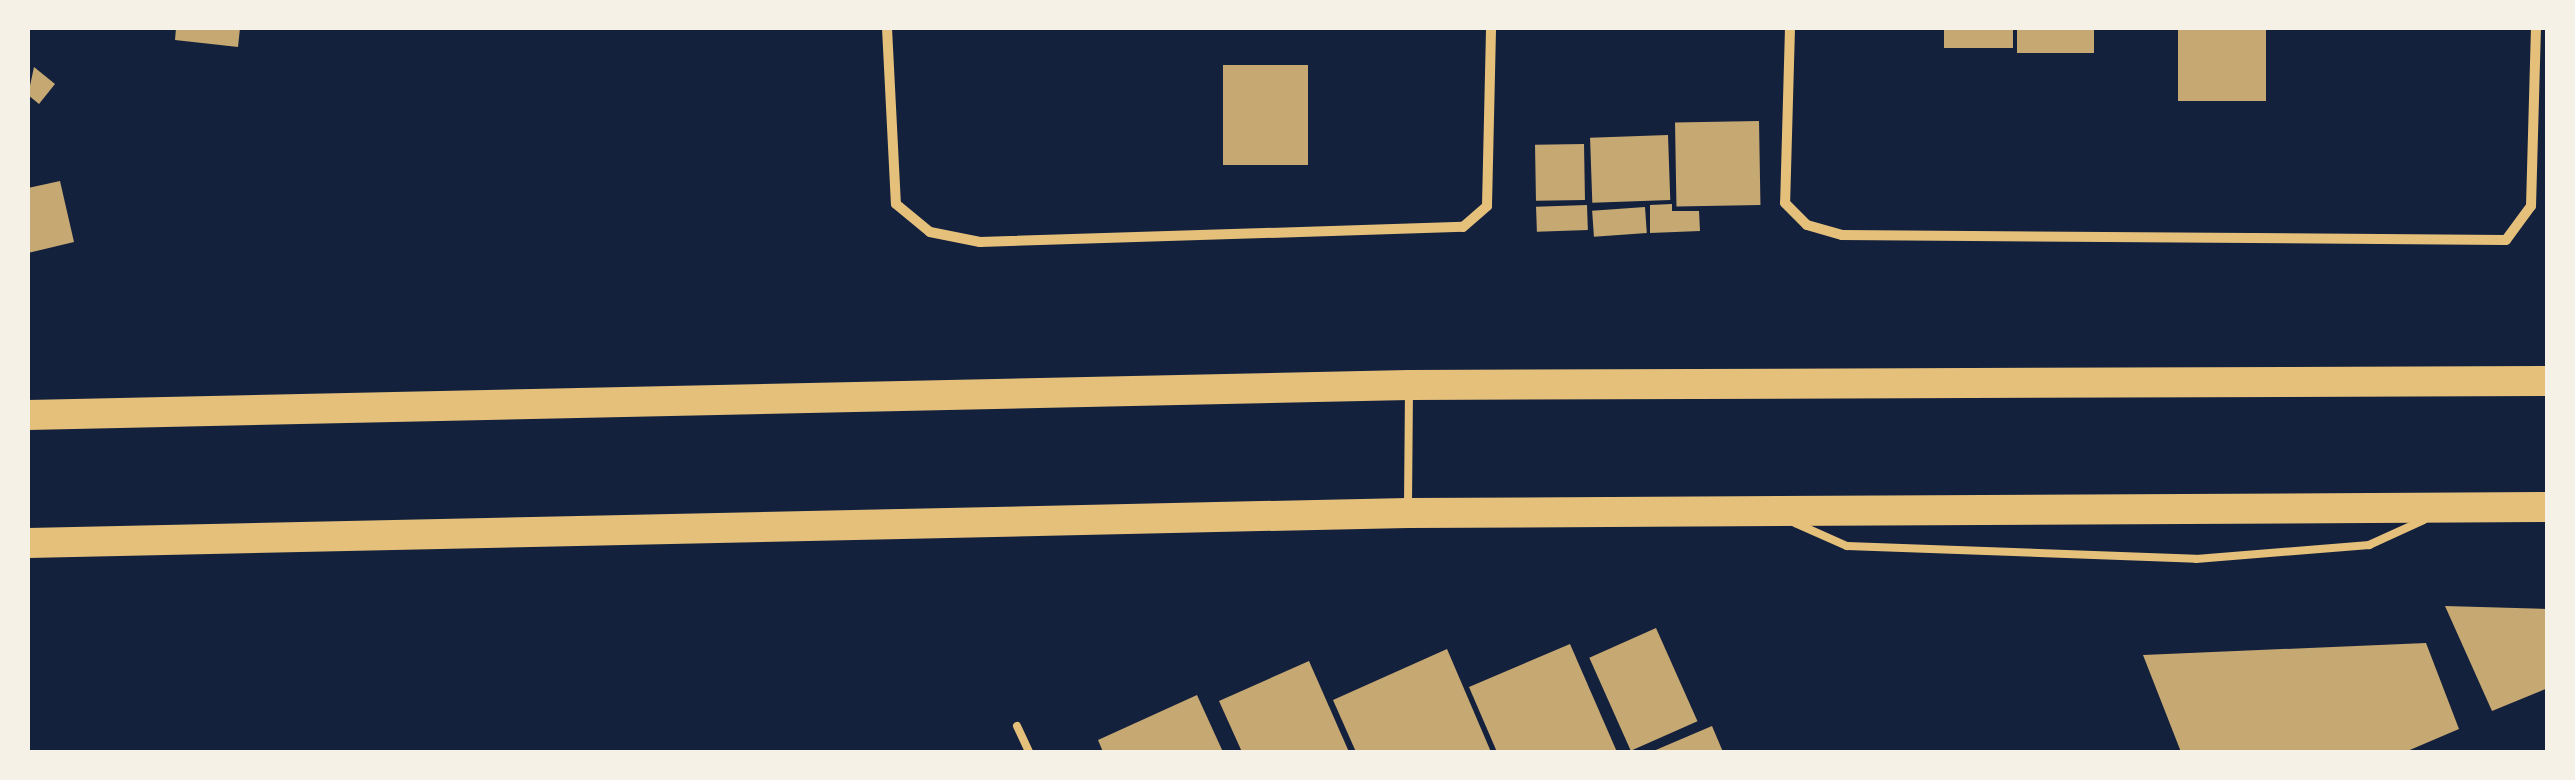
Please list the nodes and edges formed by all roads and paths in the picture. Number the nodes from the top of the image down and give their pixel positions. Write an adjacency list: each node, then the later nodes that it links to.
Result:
1 (886, 28): 2 (street)
2 (1491, 28)
3 (1790, 28): 4 (street)
4 (2536, 28)
5 (2548, 381): 6 (highway)
6 (1409, 385): 7 (highway); 11 (lane)
7 (28, 415)
8 (2452, 507): 9 (highway); 10 (highway); 10 (lane)
9 (2548, 507)
10 (1763, 509): 11 (highway)
11 (1408, 513): 12 (highway)
12 (28, 543)
13 (1017, 726): 14 (lane)
14 (1029, 752)

